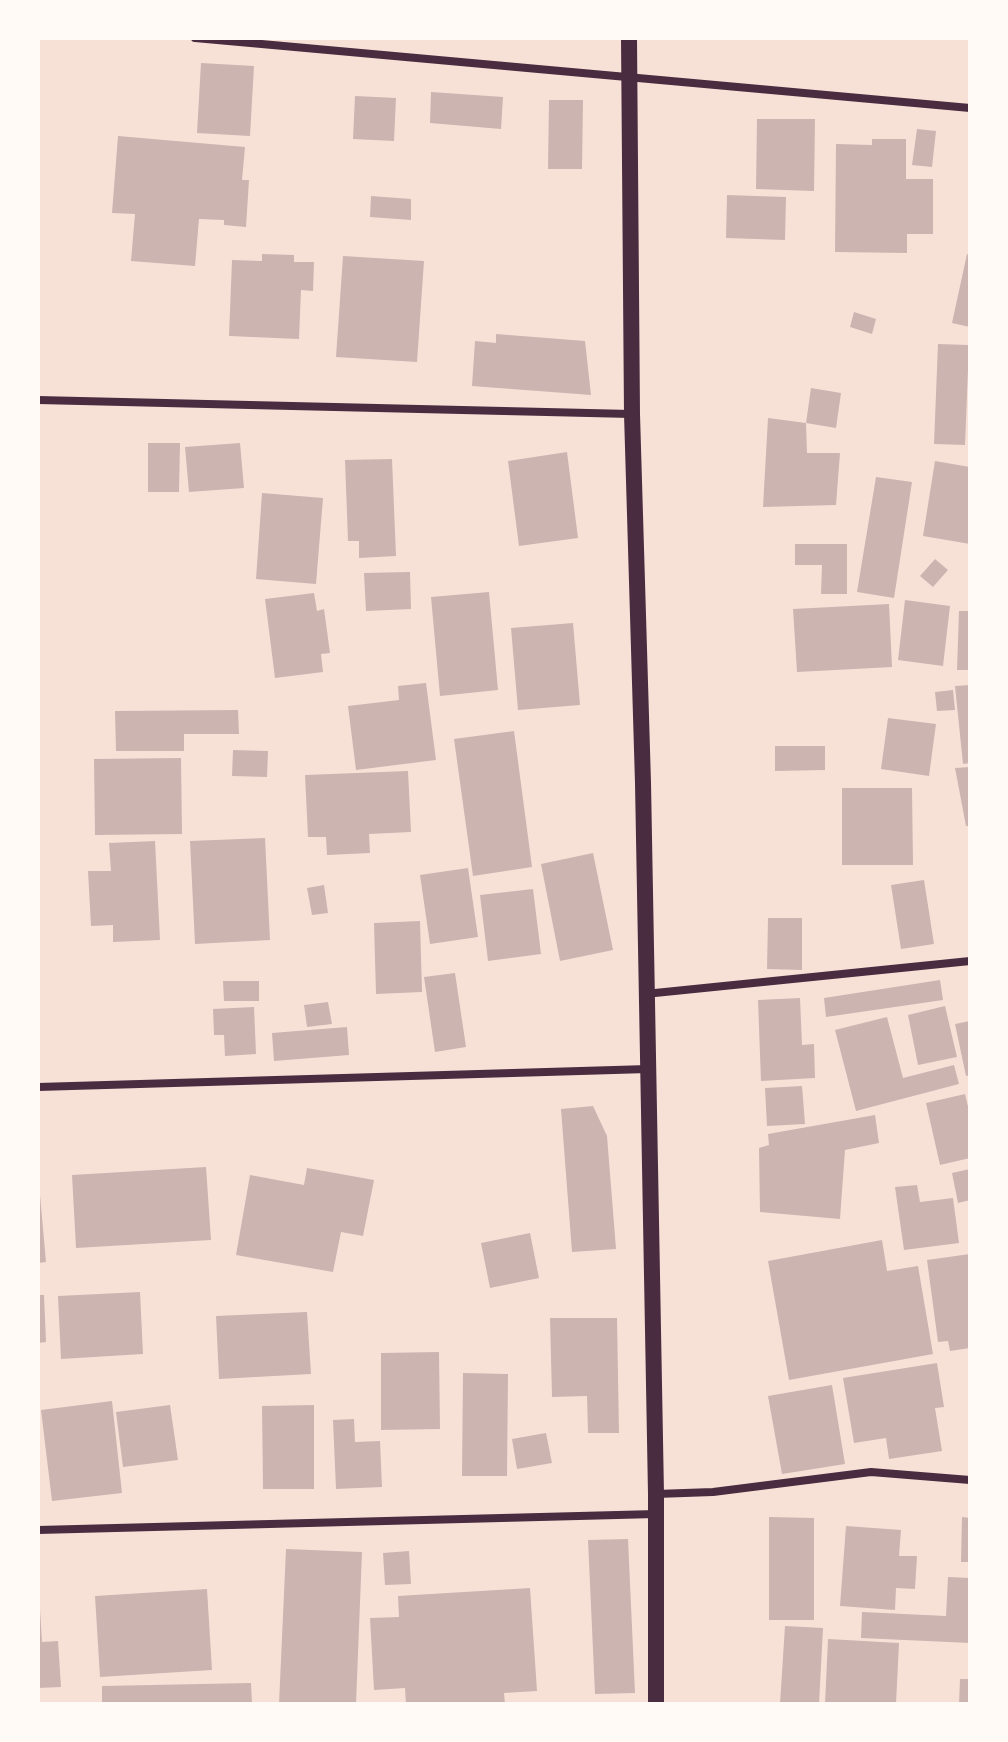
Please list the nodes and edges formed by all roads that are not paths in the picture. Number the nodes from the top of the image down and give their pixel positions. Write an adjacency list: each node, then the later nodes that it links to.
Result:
1 (195, 38): 3 (street)
2 (629, 38): 3 (main road)
3 (630, 78): 4 (street); 6 (main road)
4 (970, 108)
5 (38, 400): 6 (street)
6 (632, 414): 8 (main road)
7 (970, 961): 8 (street)
8 (645, 994): 9 (main road)
9 (648, 1069): 10 (street); 12 (main road)
10 (38, 1087)
11 (970, 1480): 12 (street)
12 (656, 1494): 13 (main road)
13 (656, 1514): 14 (street); 15 (main road)
14 (38, 1530)
15 (656, 1704)

